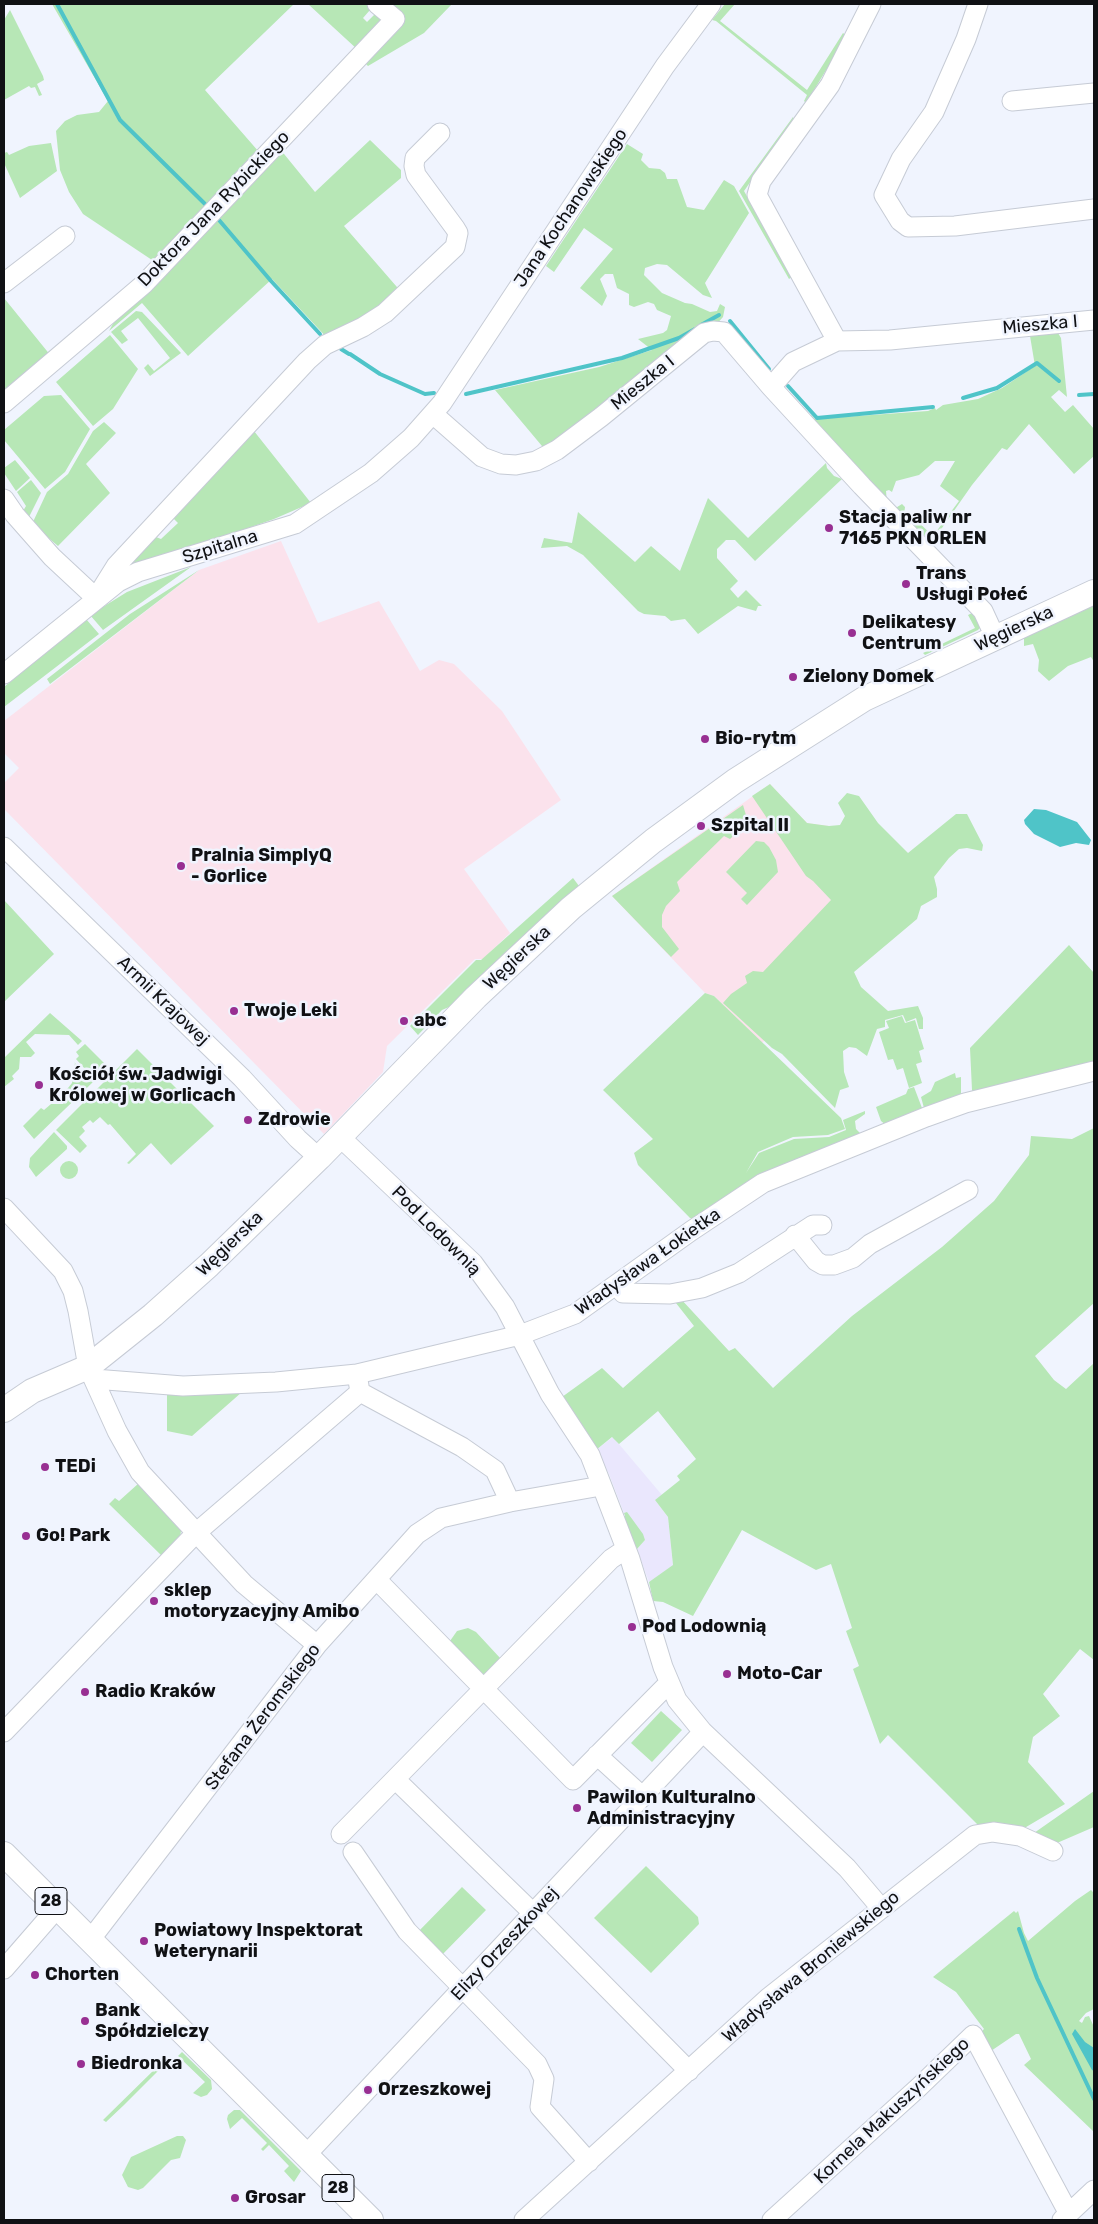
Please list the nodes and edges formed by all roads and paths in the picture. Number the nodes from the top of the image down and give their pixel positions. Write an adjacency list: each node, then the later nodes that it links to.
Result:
1 (377, 4): 14 (street, Doktora Jana Rybickiego)
2 (711, 4): 15 (street, Jana Kochanowskiego)
3 (872, 4): 12 (street)
4 (978, 4): 8 (street)
5 (1094, 94): 6 (street)
6 (1012, 101)
7 (440, 133): 18 (street)
8 (1094, 209)
9 (65, 236): 10 (street)
10 (4, 283)
11 (1094, 320): 12 (street, Mieszka I)
12 (837, 341): 13 (street, Mieszka I)
13 (771, 387): 15 (street, Mieszka I); 19 (street)
14 (4, 403)
15 (433, 414): 18 (street, Szpitalna)
16 (4, 499): 18 (street)
17 (1094, 592): 19 (main road, Węgierska)
18 (96, 598): 20 (street, Szpitalna)
19 (996, 637): 23 (main road, Węgierska)
20 (4, 674)
21 (4, 847): 24 (street, Armii Krajowej)
22 (1094, 1072): 29 (street, Władysława Łokietka)
23 (340, 1137): 24 (main road, Węgierska); 30 (street, Pod Lodownią)
24 (319, 1158): 31 (main road, Węgierska)
25 (968, 1190): 28 (street)
26 (4, 1208): 31 (street)
27 (822, 1225): 28 (street)
28 (795, 1235): 29 (street)
29 (617, 1286): 30 (street, Władysława Łokietka)
30 (520, 1335): 32 (street, Władysława Łokietka); 35 (street, Pod Lodownią)
31 (91, 1373): 32 (street, Władysława Łokietka); 34 (main road, Węgierska); 37 (street)
32 (356, 1374): 33 (street)
33 (360, 1392): 36 (street); 37 (street)
34 (4, 1410)
35 (601, 1486): 36 (street, Stefana Żeromskiego); 38 (street, Pod Lodownią)
36 (510, 1502): 39 (street, Stefana Żeromskiego)
37 (197, 1532): 40 (street); 43 (street)
38 (626, 1548): 41 (street, Pod Lodownią); 42 (street)
39 (377, 1580): 40 (street, Stefana Żeromskiego); 42 (street)
40 (317, 1645): 55 (street, Stefana Żeromskiego)
41 (669, 1683): 44 (street, Pod Lodownią); 45 (street)
42 (484, 1688): 45 (street); 46 (street)
43 (4, 1732)
44 (703, 1732): 47 (street, Elizy Orzeszkowej); 53 (street, Pod Lodownią)
45 (597, 1755): 47 (street)
46 (396, 1779): 48 (street); 54 (street)
47 (643, 1797): 54 (street, Elizy Orzeszkowej)
48 (341, 1834)
49 (1054, 1851): 53 (street, Władysława Broniewskiego)
50 (353, 1852): 57 (street)
51 (4, 1854): 52 (main road, 28)
52 (58, 1907): 55 (main road, 28); 56 (street)
53 (881, 1908): 58 (street, Władysława Broniewskiego)
54 (533, 1913): 57 (street, Elizy Orzeszkowej); 58 (street)
55 (90, 1940): 59 (main road, 28)
56 (4, 1969)
57 (462, 1989): 59 (street, Elizy Orzeszkowej); 60 (street)
58 (689, 2071): 60 (street, Władysława Broniewskiego)
59 (306, 2155): 63 (main road, 28)
60 (589, 2162): 64 (street, Władysława Broniewskiego)
61 (1094, 2190): 62 (street)
62 (1065, 2217): 65 (street, Kornela Makuszyńskiego)
63 (371, 2220)
64 (524, 2220)
65 (772, 2220)

